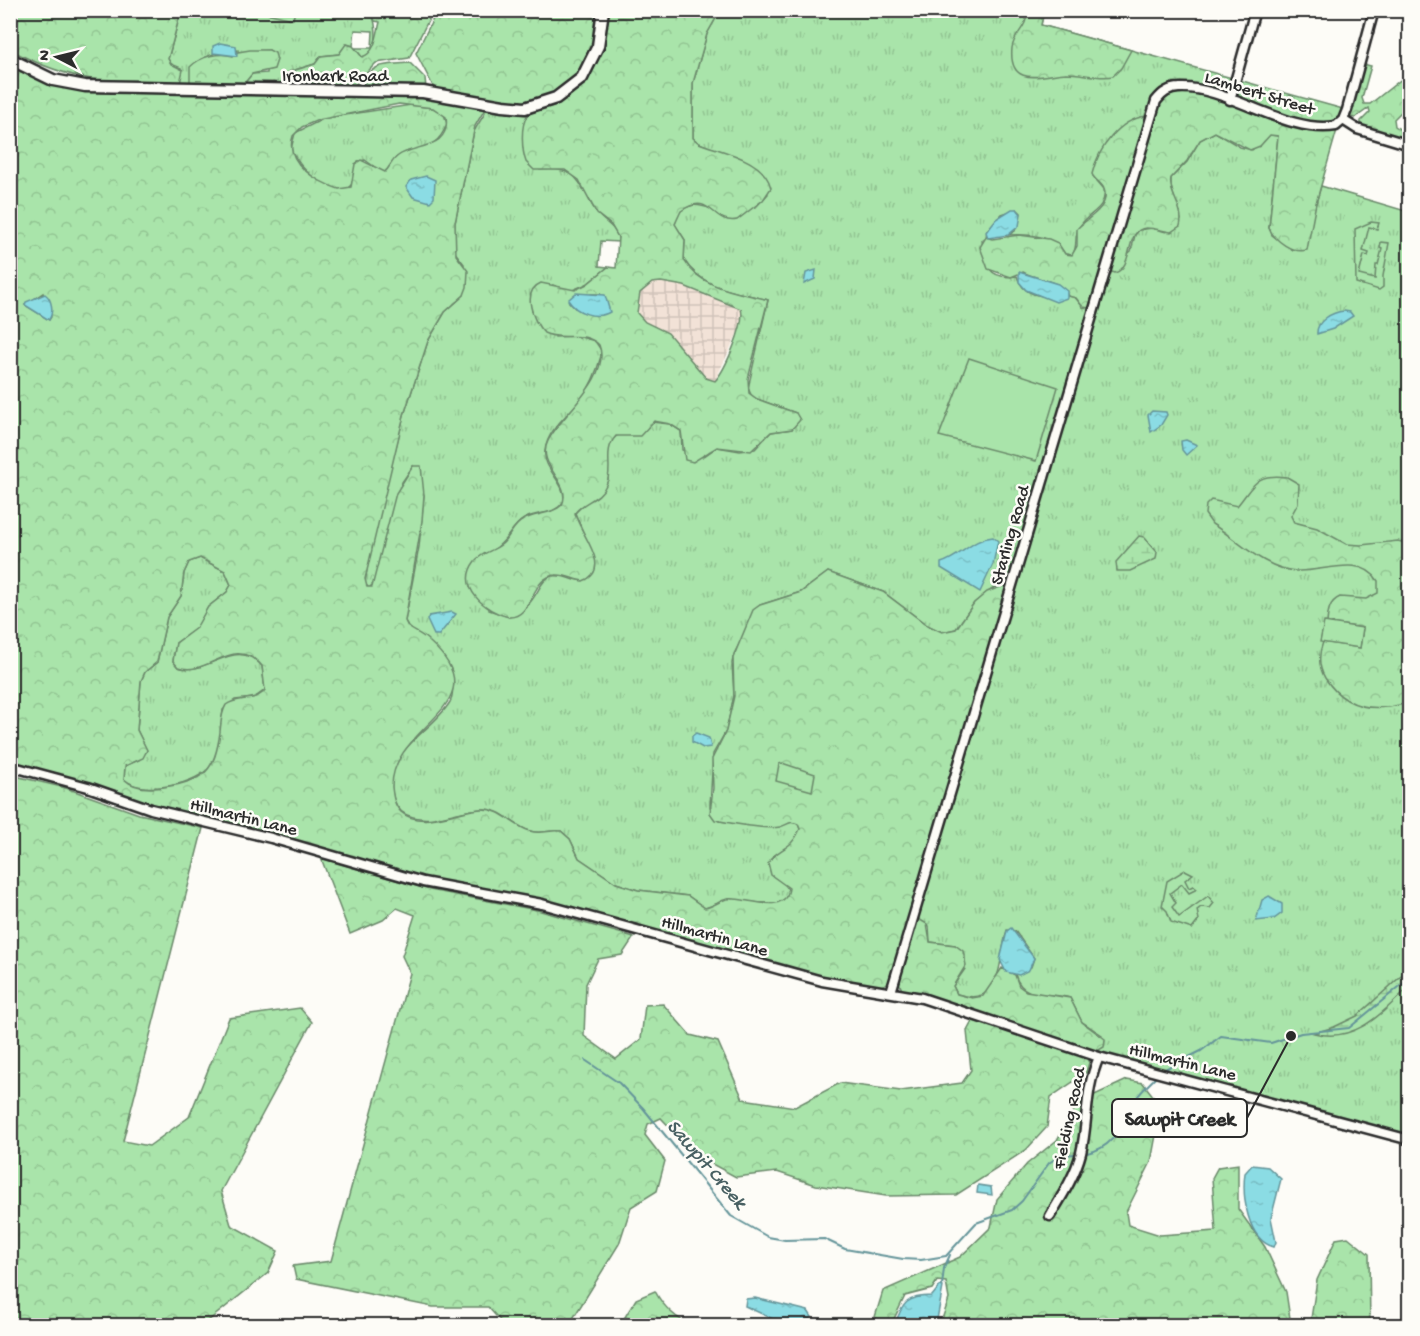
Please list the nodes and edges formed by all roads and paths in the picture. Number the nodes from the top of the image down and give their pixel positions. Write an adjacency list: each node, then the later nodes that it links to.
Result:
1 (603, 10): 4 (street, Ironbark Road)
2 (1255, 10): 6 (street)
3 (1374, 10): 7 (street)
4 (10, 58)
5 (1166, 91): 6 (street, Lambert Street); 10 (street, Starling Road)
6 (1230, 100): 7 (street, Lambert Street)
7 (1343, 120): 8 (street)
8 (1410, 145)
9 (10, 766): 10 (street, Hillmartin Lane)
10 (891, 992): 11 (street, Hillmartin Lane)
11 (1099, 1057): 12 (street, Hillmartin Lane); 13 (street, Fielding Road)
12 (1410, 1140)
13 (1050, 1216)

